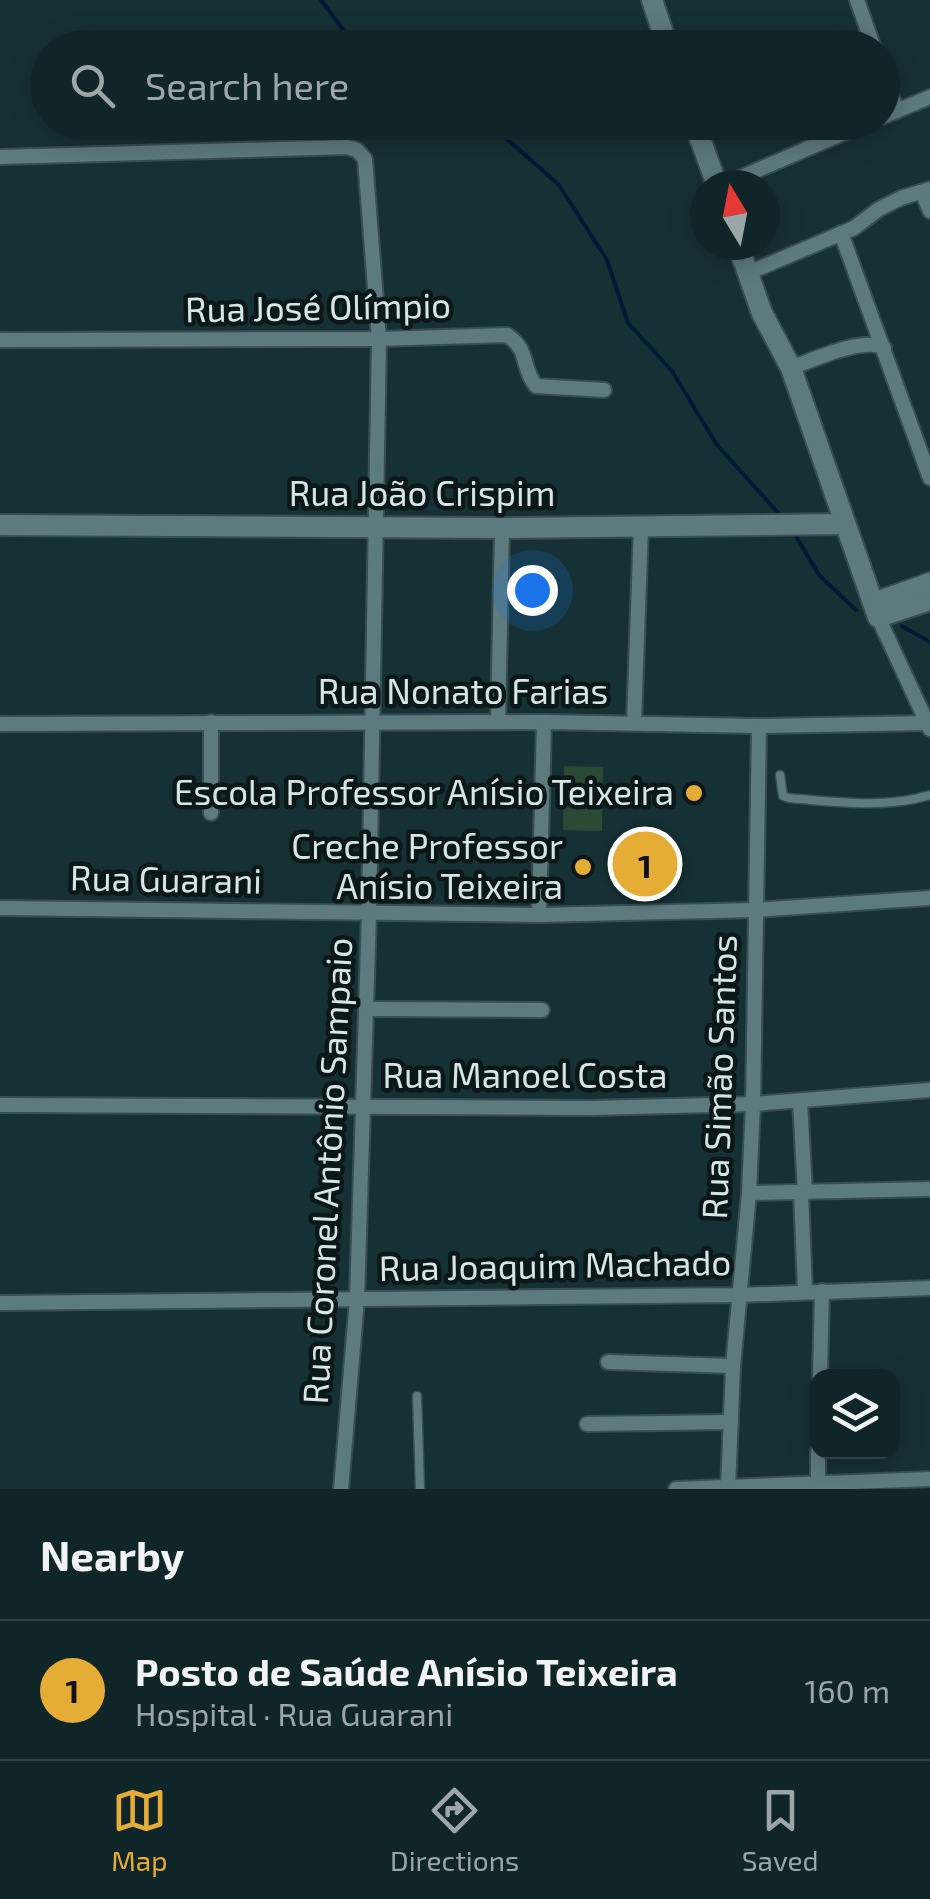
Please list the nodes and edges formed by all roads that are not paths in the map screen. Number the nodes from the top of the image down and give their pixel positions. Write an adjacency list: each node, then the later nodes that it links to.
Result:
1 (652, 0): 3 (street)
2 (857, 0): 4 (street)
3 (662, 30)
4 (868, 30)
5 (930, 96): 6 (street)
6 (900, 110)
7 (701, 140): 10 (street)
8 (826, 140): 11 (street)
9 (0, 157): 17 (street, Rua Coronel Antônio Sampaio)
10 (714, 170)
11 (755, 170)
12 (926, 190): 13 (street); 14 (street)
13 (930, 210)
14 (841, 233): 16 (street); 19 (street)
15 (743, 260): 16 (street)
16 (748, 273): 20 (street)
17 (380, 339): 18 (street, Rua José Olímpio); 21 (street, Rua José Olímpio); 26 (street, Rua Coronel Antônio Sampaio)
18 (0, 340)
19 (884, 348): 20 (street); 22 (street)
20 (791, 368): 23 (street)
21 (604, 390)
22 (930, 478)
23 (844, 524): 25 (street, Rua João Crispim); 30 (street)
24 (0, 525): 26 (street, Rua João Crispim)
25 (641, 525): 27 (street, Rua João Crispim); 35 (street)
26 (376, 528): 27 (street, Rua João Crispim); 32 (street, Rua Coronel Antônio Sampaio)
27 (502, 528): 33 (street)
28 (930, 583): 30 (street)
29 (930, 600): 30 (street)
30 (876, 610): 38 (street)
31 (212, 722): 32 (street, Rua Nonato Farias); 36 (street, Rua Nonato Farias); 41 (street)
32 (372, 722): 33 (street, Rua Nonato Farias); 45 (street, Rua Coronel Antônio Sampaio)
33 (498, 722): 34 (street, Rua Nonato Farias)
34 (544, 722): 35 (street, Rua Nonato Farias); 46 (street)
35 (634, 722): 37 (street, Rua Nonato Farias)
36 (0, 724)
37 (759, 726): 38 (street, Rua Nonato Farias); 44 (street, Rua Simão Santos)
38 (928, 726)
39 (780, 776): 40 (lane)
40 (930, 795)
41 (211, 812)
42 (930, 898): 44 (street, Rua Guarani)
43 (0, 908): 45 (street, Rua Guarani)
44 (755, 910): 46 (street, Rua Guarani); 51 (street, Rua Simão Santos)
45 (369, 913): 46 (street, Rua Guarani); 47 (street, Rua Coronel Antônio Sampaio)
46 (539, 915)
47 (366, 1009): 48 (street); 53 (street, Rua Coronel Antônio Sampaio)
48 (542, 1010)
49 (930, 1090): 50 (street, Rua Manoel Costa)
50 (800, 1102): 51 (street, Rua Manoel Costa); 55 (street)
51 (753, 1104): 53 (street, Rua Manoel Costa); 56 (street, Rua Simão Santos)
52 (0, 1105): 53 (street, Rua Manoel Costa)
53 (364, 1106): 61 (street, Rua Coronel Antônio Sampaio)
54 (930, 1189): 55 (street)
55 (803, 1192): 56 (street); 58 (street)
56 (749, 1193): 60 (street, Rua Simão Santos)
57 (930, 1288): 59 (street, Rua Joaquim Machado)
58 (805, 1291): 59 (street, Rua Joaquim Machado); 60 (street, Rua Joaquim Machado)
59 (822, 1291): 65 (street)
60 (739, 1295): 61 (street, Rua Joaquim Machado); 64 (street, Rua Simão Santos)
61 (357, 1298): 62 (street, Rua Joaquim Machado); 73 (street, Rua Coronel Antônio Sampaio)
62 (0, 1303)
63 (608, 1362): 64 (street)
64 (733, 1366): 67 (street, Rua Simão Santos)
65 (820, 1369)
66 (417, 1396): 74 (lane)
67 (730, 1422): 68 (street); 72 (street, Rua Simão Santos)
68 (588, 1424)
69 (818, 1459): 71 (street)
70 (930, 1479): 71 (street)
71 (818, 1482): 72 (street)
72 (728, 1487): 75 (street)
73 (341, 1489)
74 (420, 1489)
75 (676, 1489)

